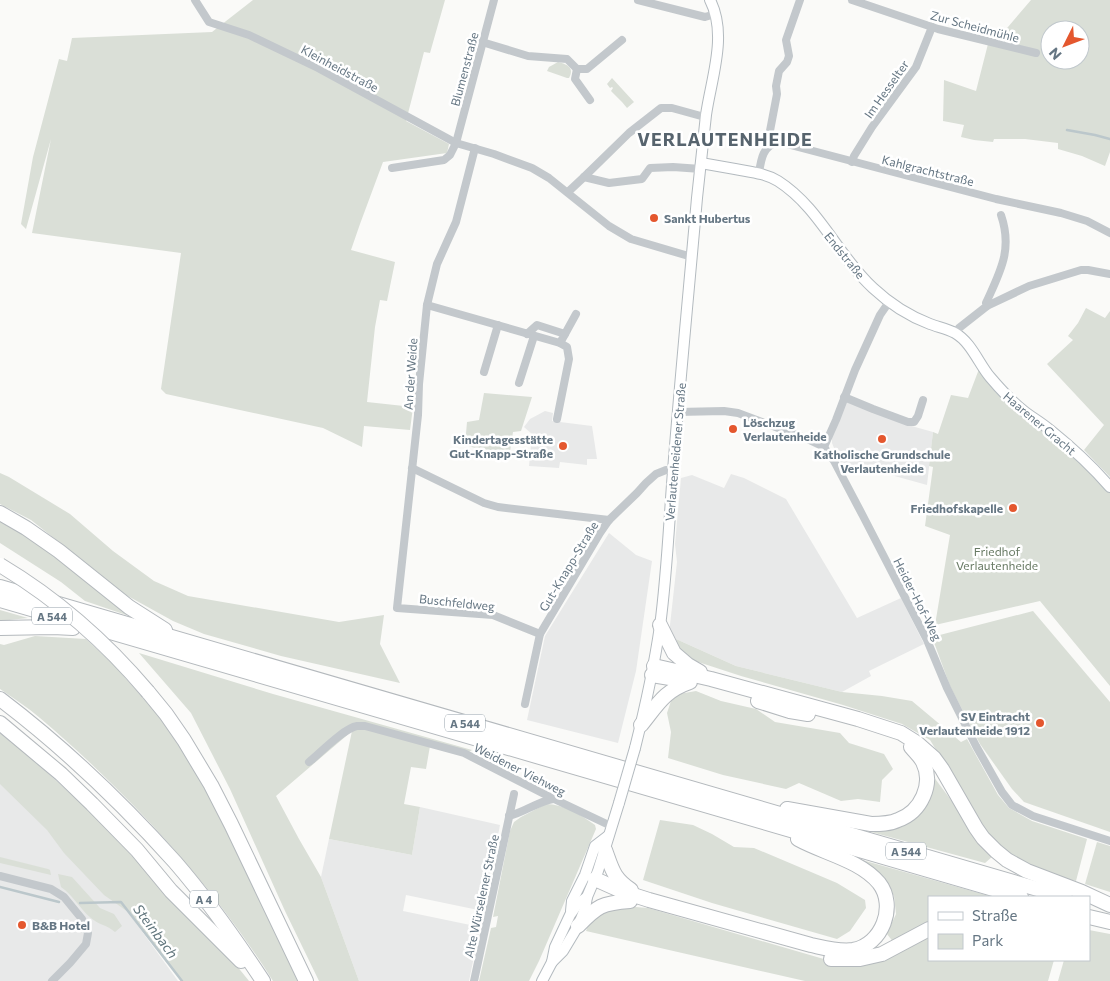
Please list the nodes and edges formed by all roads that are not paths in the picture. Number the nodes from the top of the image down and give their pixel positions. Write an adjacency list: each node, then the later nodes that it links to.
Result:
1 (194, 0): 15 (street, Kleinheidstraße)
2 (494, 0): 10 (street, Blumenstraße)
3 (638, 0): 7 (street)
4 (800, 0): 16 (street)
5 (852, 0): 8 (street, Zur Scheidmühle)
6 (712, 1): 7 (main road, Verlautenheidener Straße)
7 (715, 14): 14 (main road, Verlautenheidener Straße)
8 (932, 27): 11 (street, Zur Scheidmühle); 18 (street, Im Hesselter)
9 (622, 40): 12 (street)
10 (482, 42): 12 (street); 15 (street, Blumenstraße)
11 (1036, 53)
12 (577, 69): 13 (street)
13 (590, 100)
14 (706, 117): 19 (main road, Verlautenheidener Straße); 22 (street)
15 (456, 143): 17 (street, Kleinheidstraße); 20 (street)
16 (772, 144): 18 (street, Kahlgrachtstraße); 21 (street)
17 (475, 148): 23 (street, Kleinheidstraße); 29 (street, An der Weide)
18 (852, 162): 25 (street, Kahlgrachtstraße)
19 (701, 166): 21 (main road, Endstraße); 22 (street); 26 (main road, Verlautenheidener Straße)
20 (392, 168)
21 (759, 173): 28 (main road, Endstraße)
22 (584, 177): 23 (street)
23 (568, 192): 26 (street, Kleinheidstraße)
24 (1001, 215): 30 (street)
25 (1110, 233)
26 (692, 257): 41 (main road, Verlautenheidener Straße)
27 (1110, 274): 30 (street)
28 (890, 302): 33 (main road, Endstraße); 39 (street)
29 (427, 305): 32 (street); 44 (street, An der Weide)
30 (987, 306): 33 (street)
31 (576, 314): 34 (street)
32 (498, 325): 35 (street); 37 (street)
33 (955, 333): 46 (main road, Haarener Gracht)
34 (565, 334): 35 (street); 36 (street)
35 (530, 335): 36 (street); 38 (street)
36 (560, 344): 42 (street)
37 (484, 372)
38 (519, 383)
39 (844, 397): 40 (street); 43 (street)
40 (923, 400)
41 (678, 412): 43 (street, Heider-Hof-Weg); 45 (main road, Verlautenheidener Straße)
42 (557, 419)
43 (824, 448): 72 (street, Heider-Hof-Weg)
44 (412, 468): 48 (street); 52 (street, An der Weide)
45 (673, 470): 48 (street, Gut-Knapp-Straße); 53 (main road, Verlautenheidener Straße)
46 (1110, 487)
47 (0, 513): 57 (highway)
48 (609, 520): 56 (street, Gut-Knapp-Straße)
49 (0, 565): 90 (highway, bridge)
50 (0, 587): 57 (highway, A 544)
51 (0, 600): 55 (highway, A 544)
52 (398, 608): 56 (street, Buschfeldweg)
53 (660, 625): 58 (main road, Verlautenheidener Straße); 59 (highway)
54 (0, 628): 55 (highway)
55 (104, 631): 70 (highway, A 544)
56 (540, 634): 62 (street, Gut-Knapp-Straße)
57 (183, 640): 68 (highway, A 544)
58 (653, 671): 59 (highway); 60 (highway); 64 (main road, Verlautenheidener Straße)
59 (711, 679): 80 (highway)
60 (691, 682): 64 (highway); 68 (highway)
61 (0, 699): 89 (highway, A 4)
62 (525, 704)
63 (0, 723): 89 (highway)
64 (641, 725): 71 (main road, Verlautenheidener Straße, bridge)
65 (309, 762): 67 (street, Weidener Viehweg)
66 (514, 794): 69 (street, Alte Würselener Straße)
67 (554, 799): 69 (street); 71 (street, Weidener Viehweg)
68 (747, 805): 76 (highway, A 544)
69 (509, 816): 91 (street, Alte Würselener Straße)
70 (775, 826): 75 (highway, A 544); 77 (highway)
71 (608, 837): 74 (main road, Verlautenheidener Straße); 77 (highway); 83 (main road)
72 (1110, 841)
73 (0, 876): 88 (street)
74 (591, 888): 77 (highway); 78 (highway); 83 (main road, Verlautenheidener Straße)
75 (1018, 896)
76 (1061, 896)
77 (649, 900)
78 (630, 901): 83 (highway); 86 (highway)
79 (1090, 904): 81 (highway)
80 (1110, 905)
81 (1110, 910)
82 (1090, 916): 84 (highway)
83 (574, 920): 92 (main road, Verlautenheidener Straße)
84 (1110, 922)
85 (1090, 926): 87 (highway)
86 (928, 930)
87 (1110, 931)
88 (52, 981)
89 (262, 981)
90 (306, 981)
91 (474, 981)
92 (542, 981)

